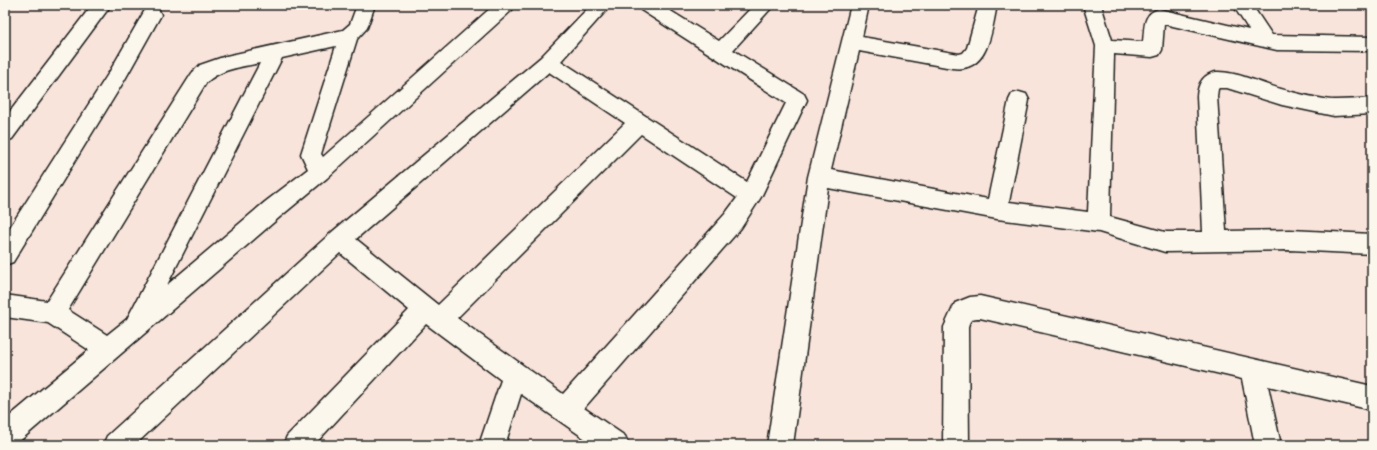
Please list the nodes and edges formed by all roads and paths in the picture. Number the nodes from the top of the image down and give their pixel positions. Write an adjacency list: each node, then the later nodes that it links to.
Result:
1 (102, 5): 23 (street)
2 (366, 5): 12 (street)
3 (506, 5): 24 (street)
4 (602, 5): 19 (street)
5 (647, 5): 17 (street)
6 (765, 5): 17 (street)
7 (860, 5): 14 (street)
8 (988, 5): 14 (street)
9 (1092, 5): 16 (street)
10 (1242, 5): 13 (street)
11 (152, 15): 32 (street)
12 (348, 36): 18 (street); 24 (street)
13 (1266, 41): 15 (street); 16 (street)
14 (851, 42): 25 (street)
15 (1372, 44)
16 (1105, 46): 28 (street)
17 (721, 51): 26 (street)
18 (275, 52): 34 (street); 36 (street)
19 (548, 62): 22 (street); 29 (street)
20 (1019, 100): 27 (street)
21 (1372, 106): 30 (street)
22 (640, 122): 26 (street); 35 (street)
23 (5, 133)
24 (320, 172): 36 (street)
25 (819, 177): 27 (street); 47 (street)
26 (750, 195): 41 (street)
27 (997, 210): 28 (street)
28 (1099, 223): 30 (street)
29 (340, 239): 35 (street); 43 (street)
30 (1215, 241): 31 (street)
31 (1372, 244)
32 (5, 255)
33 (5, 306): 34 (street)
34 (53, 313): 37 (street)
35 (432, 314): 39 (street); 44 (street)
36 (134, 327): 37 (street)
37 (108, 349): 42 (street)
38 (1252, 370): 40 (street); 48 (street); 49 (street)
39 (515, 375): 41 (street); 45 (street)
40 (1372, 398)
41 (565, 410): 46 (street)
42 (5, 436)
43 (116, 445)
44 (296, 445)
45 (492, 445)
46 (616, 445)
47 (780, 445)
48 (956, 445)
49 (1268, 445)

